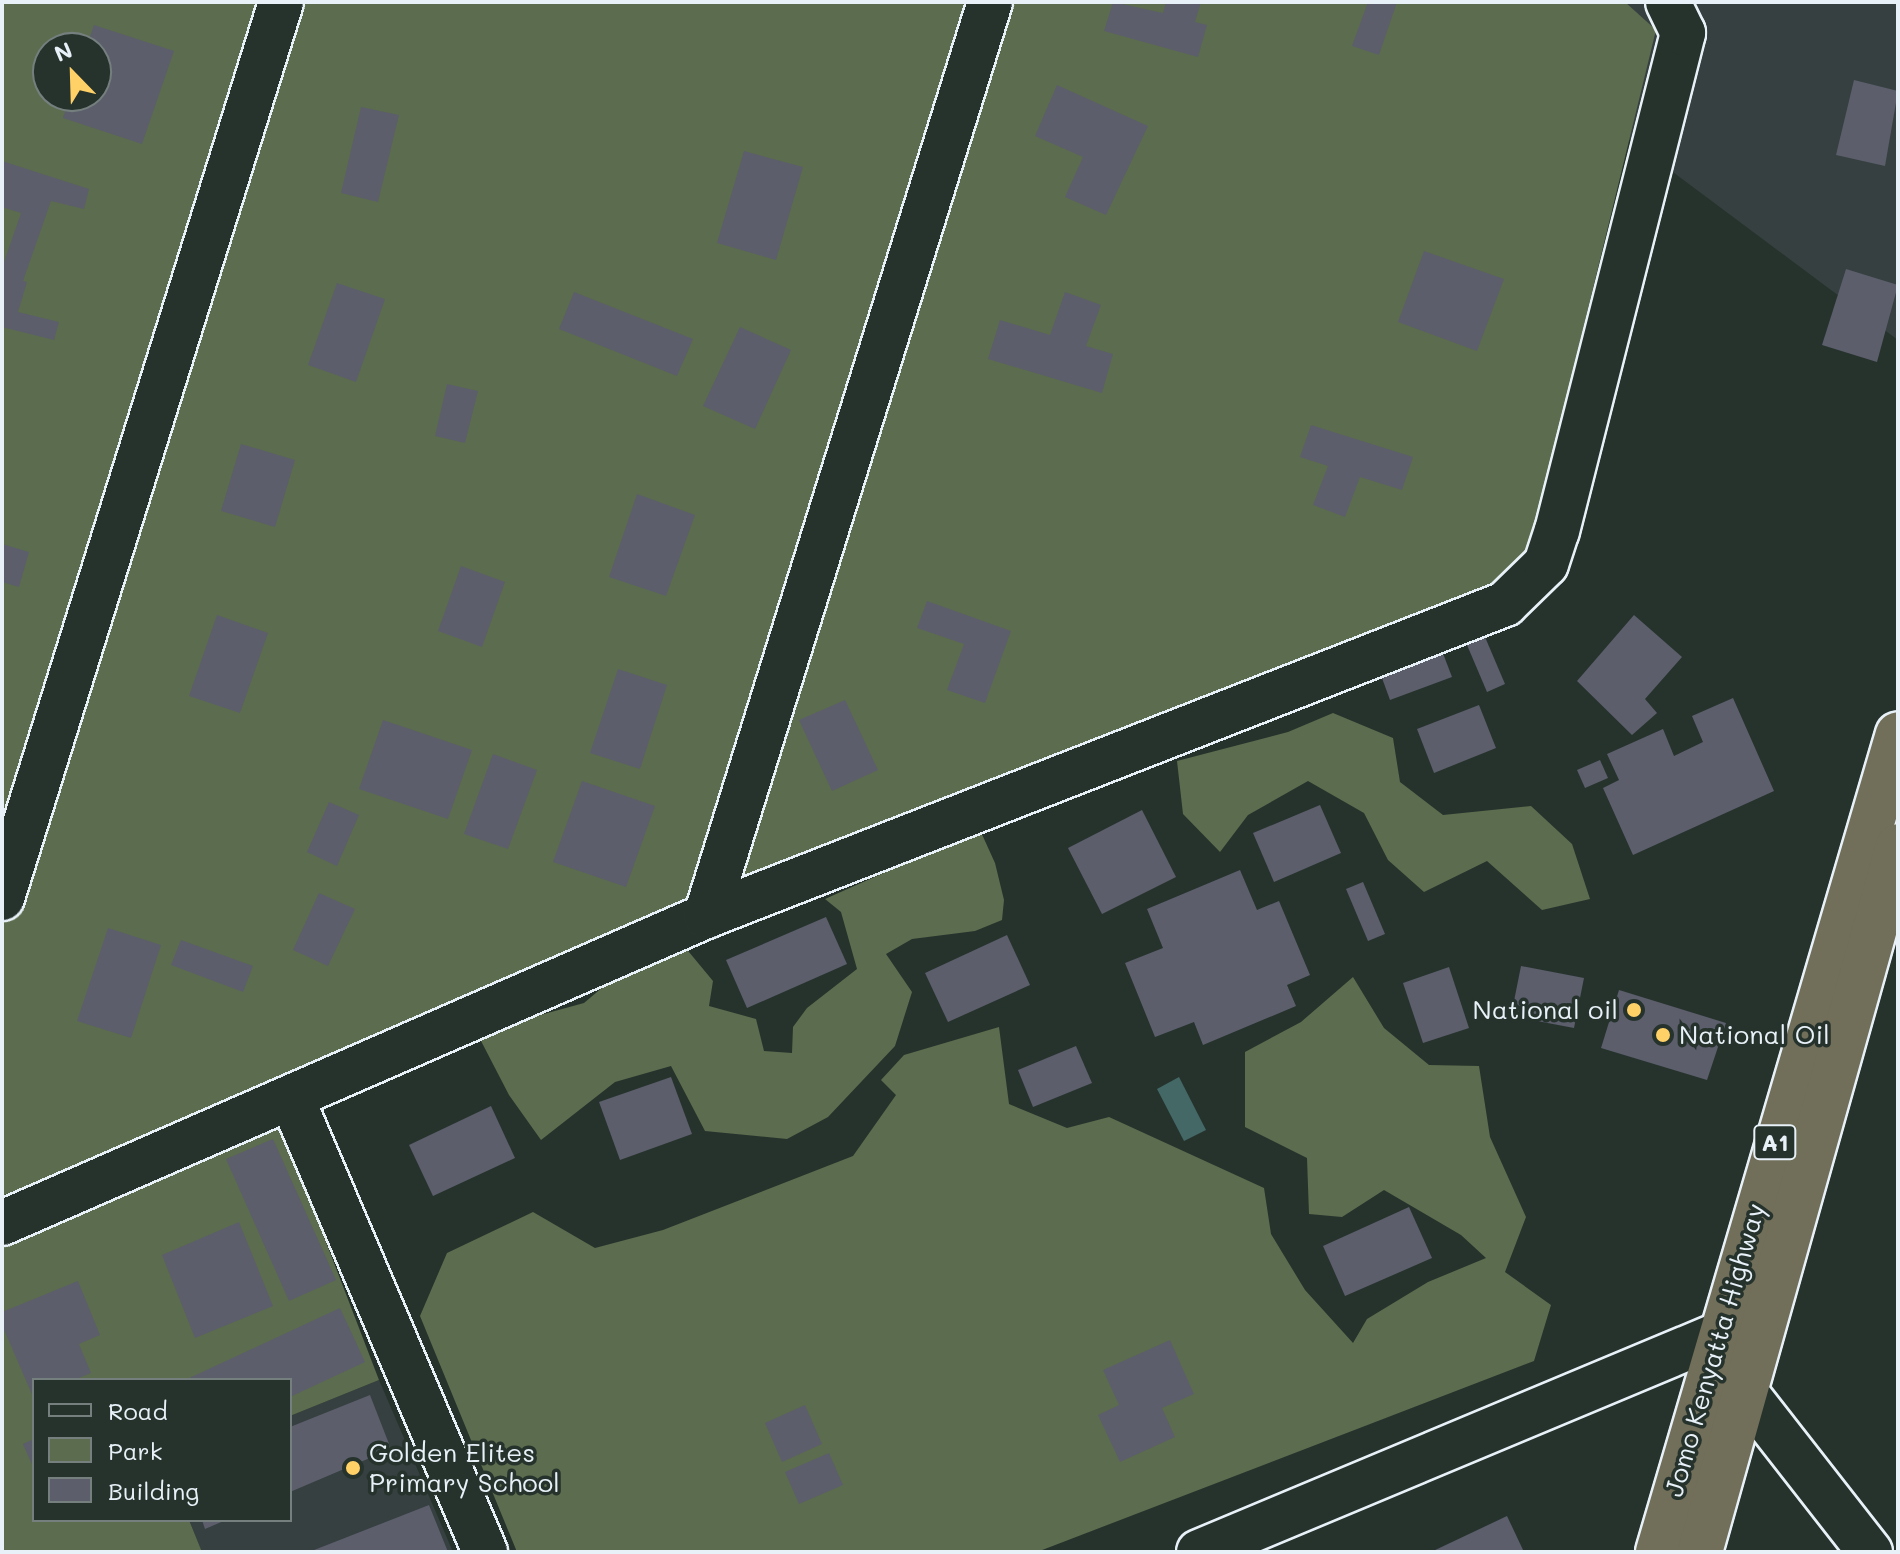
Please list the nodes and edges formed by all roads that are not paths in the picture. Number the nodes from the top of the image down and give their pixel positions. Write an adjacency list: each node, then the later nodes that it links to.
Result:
1 (281, 2): 6 (street)
2 (990, 2): 7 (street)
3 (1668, 2): 7 (street)
4 (1898, 734): 10 (highway, Jomo Kenyatta Highway / A1)
5 (1898, 846): 11 (highway, Jomo Kenyatta Highway / A1)
6 (2, 898)
7 (706, 916): 8 (street)
8 (291, 1097): 9 (street); 12 (street)
9 (2, 1223)
10 (1718, 1335): 13 (street); 14 (highway, Jomo Kenyatta Highway / A1)
11 (1745, 1392): 15 (highway, Jomo Kenyatta Highway / A1); 16 (street)
12 (485, 1552)
13 (1199, 1552)
14 (1658, 1552)
15 (1700, 1552)
16 (1870, 1552)

